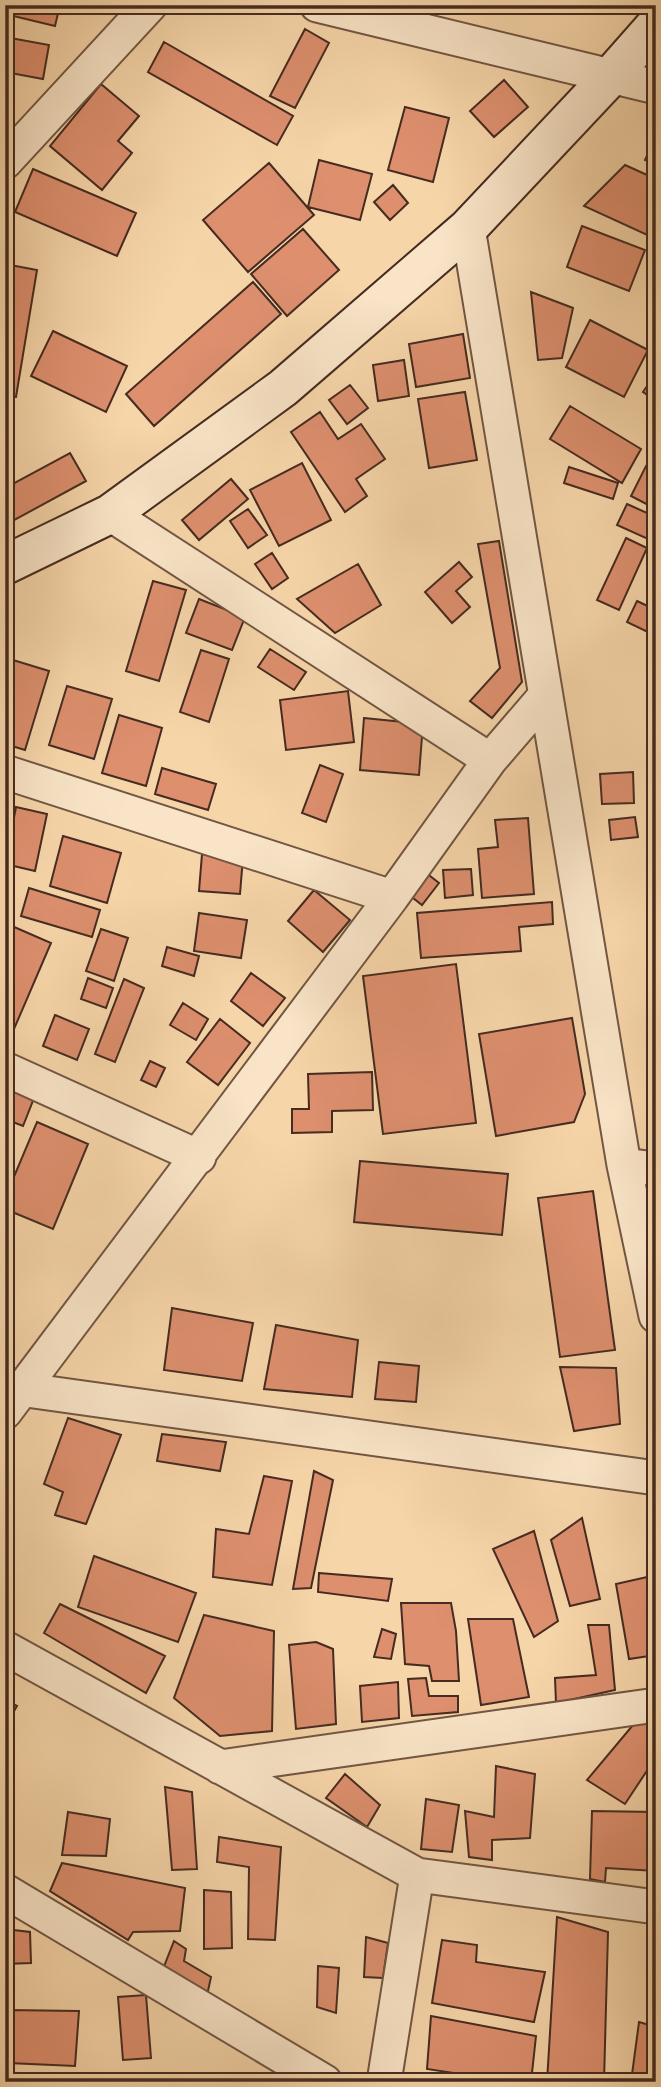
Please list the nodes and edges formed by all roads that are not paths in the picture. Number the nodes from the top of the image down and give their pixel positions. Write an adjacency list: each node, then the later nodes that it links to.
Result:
1 (150, 5): 6 (street)
2 (317, 5): 4 (street)
3 (656, 25): 4 (street)
4 (611, 76): 5 (street); 7 (street)
5 (656, 87)
6 (5, 162)
7 (468, 228): 8 (street); 10 (street)
8 (110, 514): 9 (street); 11 (street)
9 (5, 565)
10 (545, 696): 11 (street); 16 (street)
11 (490, 760): 13 (street)
12 (5, 772): 13 (street)
13 (392, 897): 15 (street)
14 (5, 1069): 15 (street)
15 (199, 1157): 18 (street)
16 (640, 1167): 17 (street)
17 (656, 1316)
18 (11, 1396): 19 (street)
19 (656, 1478)
20 (5, 1648): 22 (street)
21 (656, 1705): 22 (street)
22 (220, 1767): 23 (street)
23 (417, 1875): 25 (street); 27 (street)
24 (5, 1891): 26 (street)
25 (656, 1907)
26 (325, 2082)
27 (384, 2082)

